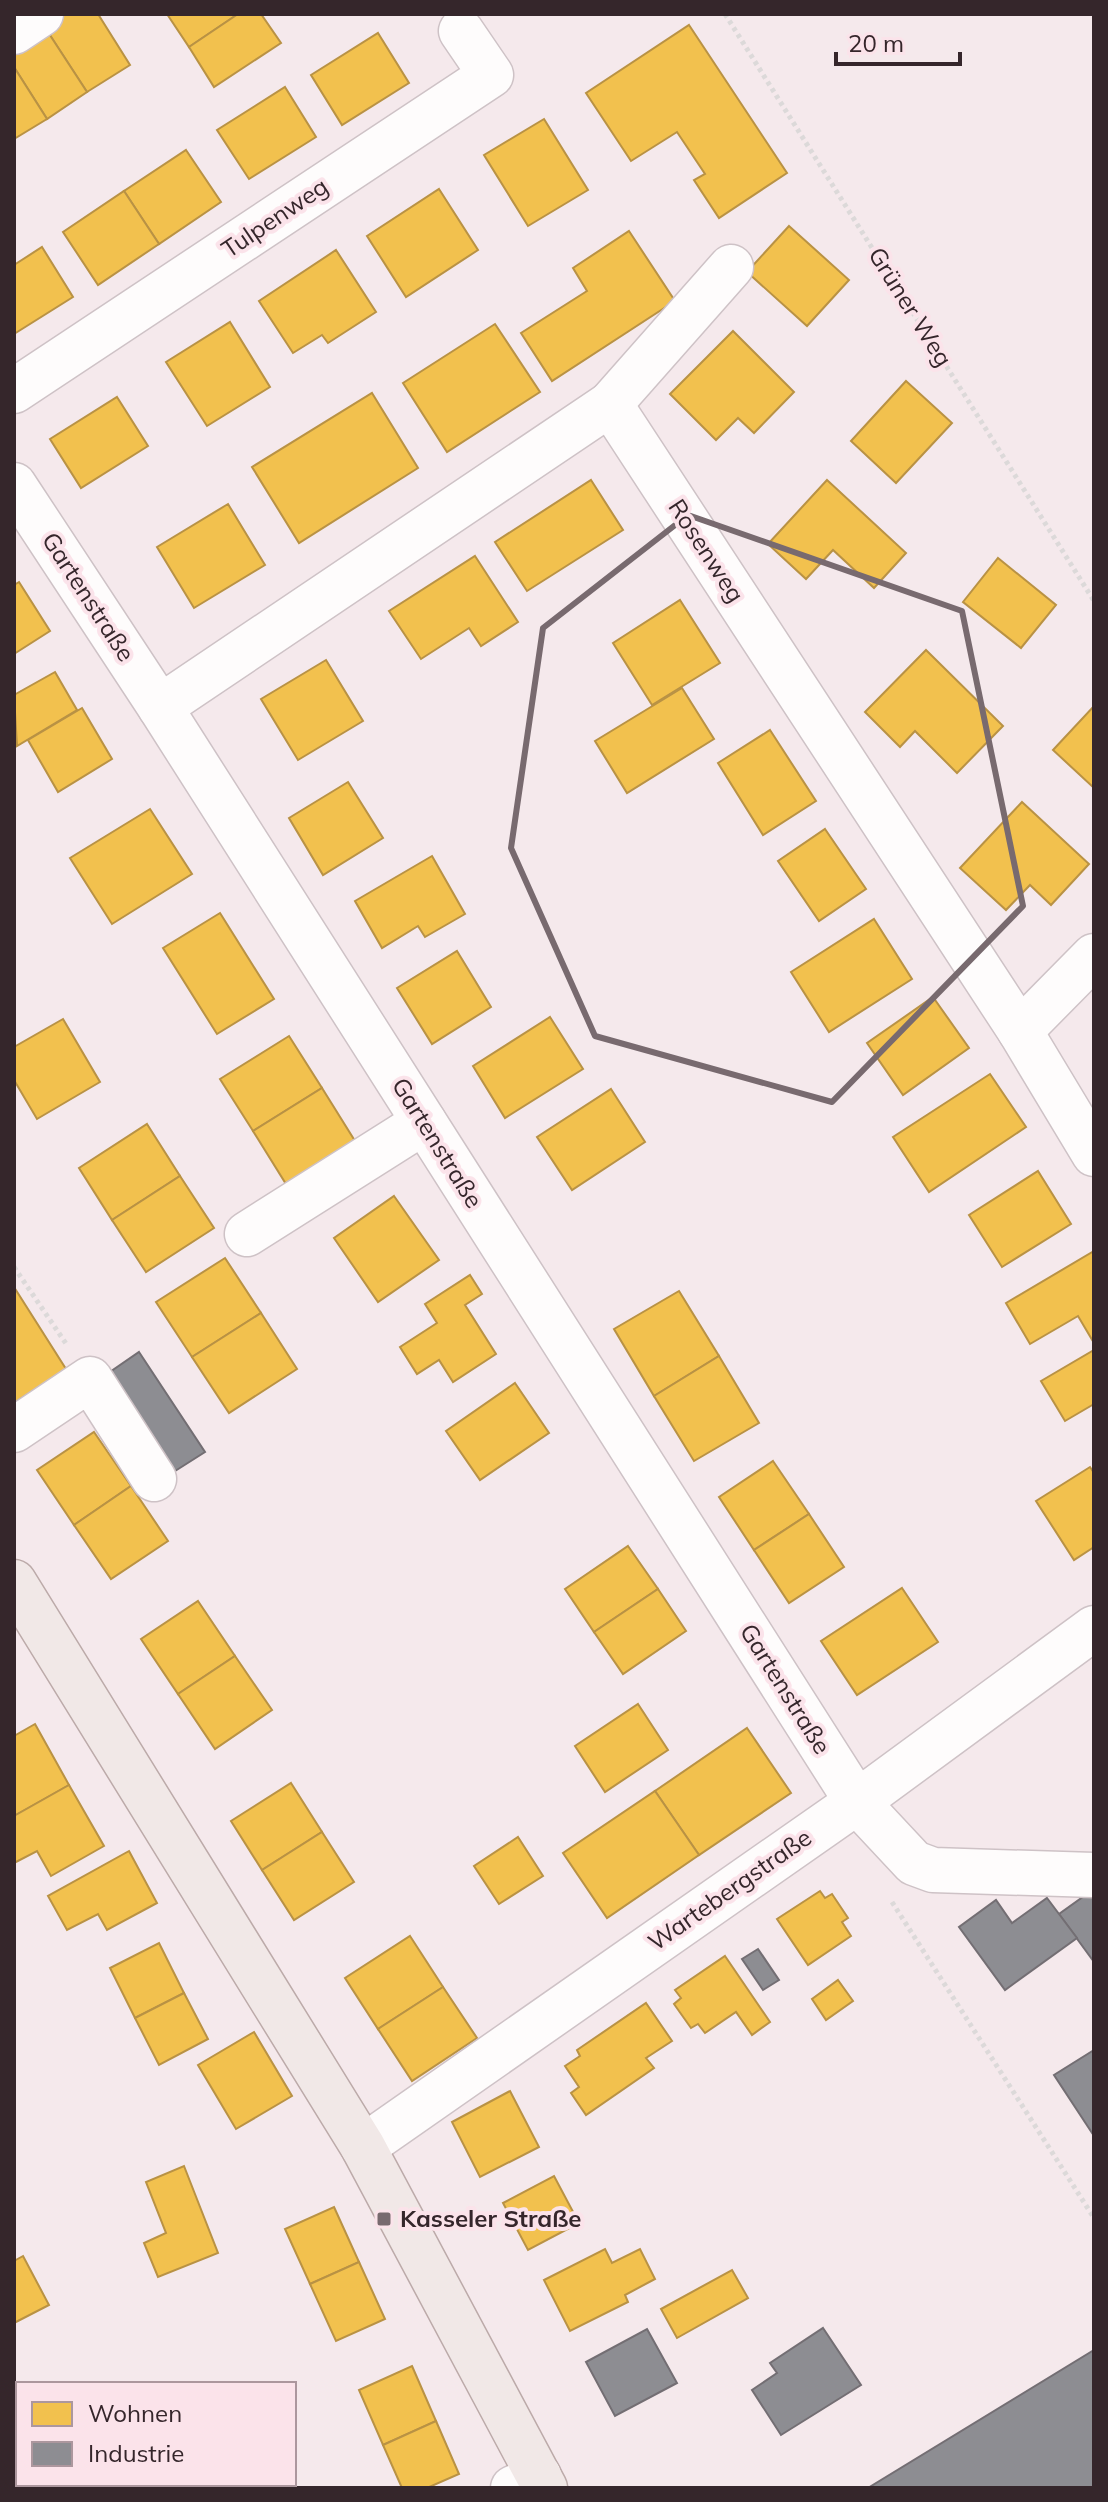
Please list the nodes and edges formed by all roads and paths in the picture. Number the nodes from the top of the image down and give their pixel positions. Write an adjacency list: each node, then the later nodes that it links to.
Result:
1 (41, 14): 4 (street)
2 (725, 14): 9 (path, Grüner Weg)
3 (461, 31): 6 (street, Tulpenweg)
4 (14, 32)
5 (731, 267): 7 (street)
6 (14, 391)
7 (610, 404): 10 (street); 12 (street, Rosenweg)
8 (14, 485): 10 (street, Gartenstraße)
9 (1094, 601)
10 (160, 707): 13 (street, Gartenstraße)
11 (1094, 956): 12 (street)
12 (1020, 1031): 14 (street, Rosenweg)
13 (424, 1122): 15 (street); 22 (street, Gartenstraße)
14 (1094, 1154)
15 (247, 1234)
16 (14, 1267): 17 (path)
17 (90, 1379): 18 (street); 19 (street)
18 (14, 1430)
19 (154, 1479)
20 (14, 1582): 25 (main road)
21 (1094, 1628): 22 (street, Wartebergstraße)
22 (857, 1802): 23 (street, Gartenstraße); 25 (street, Wartebergstraße)
23 (1094, 1875)
24 (888, 1896): 26 (path)
25 (363, 2147): 27 (main road)
26 (1094, 2218)
27 (532, 2484)

